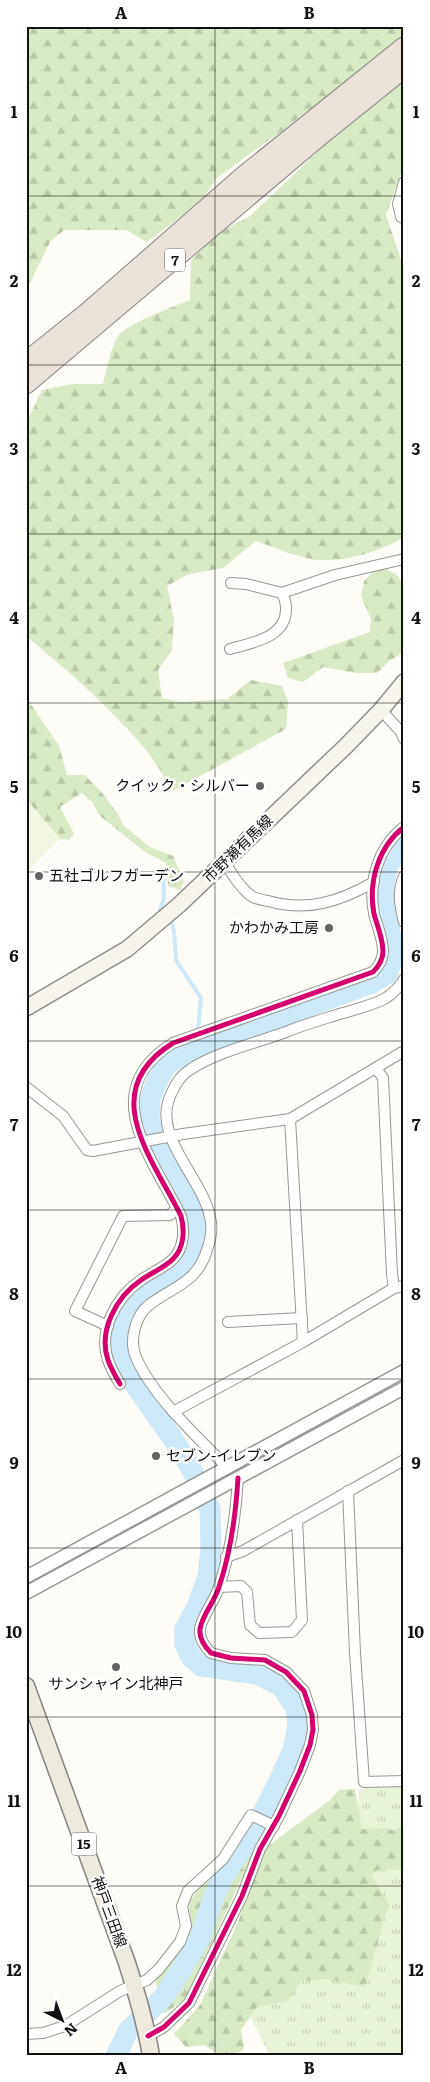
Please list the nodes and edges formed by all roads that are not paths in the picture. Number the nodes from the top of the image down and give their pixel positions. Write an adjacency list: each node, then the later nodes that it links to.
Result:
1 (404, 47): 3 (highway, 7)
2 (404, 68): 3 (highway, 7)
3 (317, 127): 6 (highway, 7); 7 (highway, 7)
4 (404, 182): 5 (street)
5 (404, 218)
6 (26, 362)
7 (26, 384)
8 (404, 559): 10 (street)
9 (231, 583): 10 (street)
10 (282, 593): 11 (street)
11 (230, 649)
12 (404, 682): 13 (main road, 市野瀬有馬線)
13 (381, 710): 14 (street); 16 (main road, 市野瀬有馬線)
14 (404, 739)
15 (404, 827): 18 (street)
16 (224, 862): 18 (street); 21 (main road, 市野瀬有馬線)
17 (404, 876): 19 (street)
18 (374, 882): 27 (street)
19 (404, 922)
20 (404, 979): 26 (street)
21 (29, 1003)
22 (404, 1051): 23 (street)
23 (376, 1068): 25 (street); 29 (street)
24 (26, 1087): 27 (street)
25 (290, 1119): 26 (street); 30 (street)
26 (168, 1138): 27 (street); 37 (street)
27 (145, 1142): 28 (street)
28 (177, 1208): 32 (street); 32 (street)
29 (399, 1287): 33 (street)
30 (302, 1318): 31 (street); 33 (street)
31 (228, 1322)
32 (108, 1326): 35 (street)
33 (303, 1342): 37 (street)
34 (404, 1371): 39 (street)
35 (120, 1384)
36 (404, 1388): 40 (street)
37 (173, 1412): 39 (street)
38 (404, 1460): 41 (street)
39 (227, 1467): 44 (street)
40 (238, 1478): 43 (street); 46 (street)
41 (348, 1491): 42 (street); 48 (street)
42 (297, 1520): 43 (street); 45 (street)
43 (226, 1557): 45 (street)
44 (26, 1577)
45 (219, 1587): 49 (street)
46 (26, 1593)
47 (26, 1686): 50 (main road, 神戸三田線 / 15)
48 (404, 1781)
49 (272, 1825): 50 (street); 51 (street)
50 (134, 1985): 51 (main road, 神戸三田線 / 15); 52 (street)
51 (148, 2033): 53 (main road, 神戸三田線 / 15)
52 (26, 2034)
53 (151, 2056)

